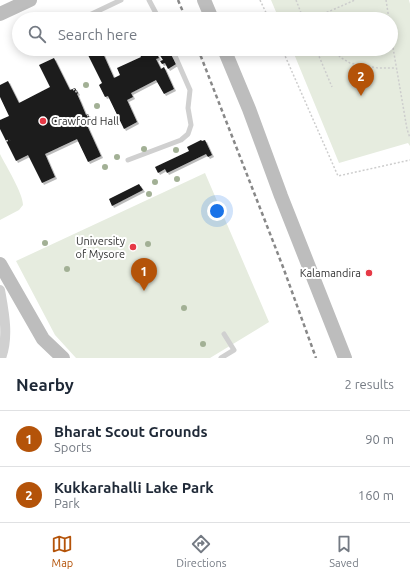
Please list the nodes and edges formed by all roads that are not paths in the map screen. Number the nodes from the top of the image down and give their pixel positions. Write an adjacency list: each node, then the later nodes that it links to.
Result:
1 (30, 0): 8 (street)
2 (121, 0): 5 (lane)
3 (149, 0): 6 (lane)
4 (204, 0): 7 (street)
5 (96, 12)
6 (155, 12)
7 (209, 12)
8 (0, 14)
9 (175, 56): 11 (lane)
10 (227, 56): 18 (street)
11 (128, 160)
12 (0, 264): 16 (street)
13 (0, 290): 15 (street)
14 (224, 334): 17 (lane)
15 (1, 358)
16 (63, 358)
17 (222, 358)
18 (345, 358)

